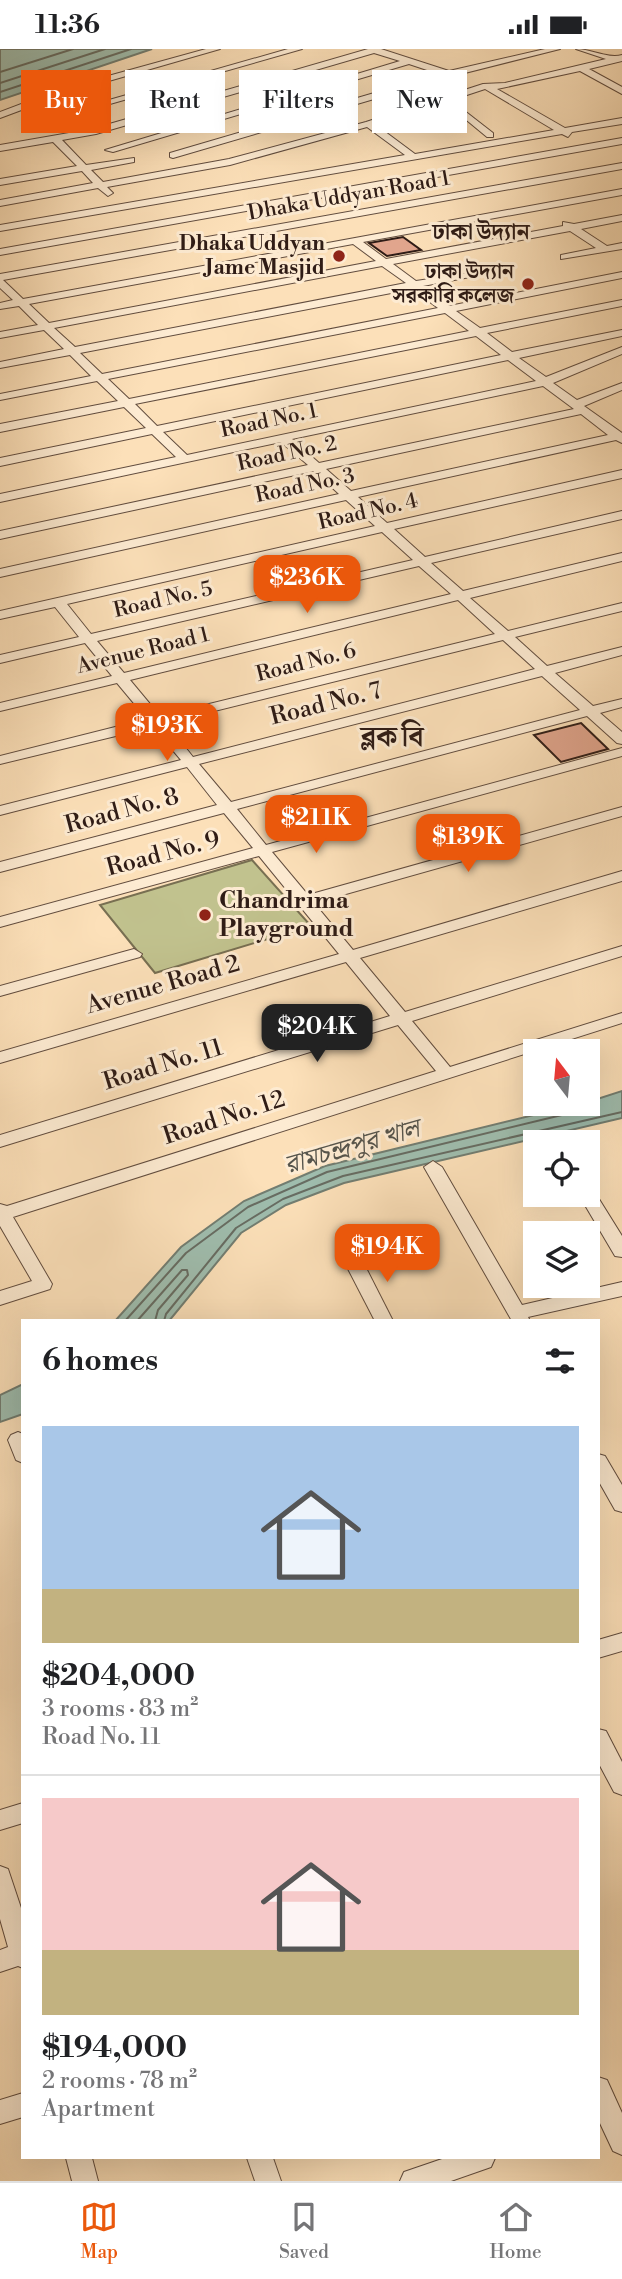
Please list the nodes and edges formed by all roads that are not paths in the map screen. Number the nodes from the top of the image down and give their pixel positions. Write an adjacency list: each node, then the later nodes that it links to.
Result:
1 (216, 49): 21 (street)
2 (556, 49): 12 (street)
3 (580, 49): 7 (street)
4 (373, 50): 8 (street); 9 (street)
5 (294, 51): 20 (street)
6 (313, 59): 9 (street)
7 (620, 59): 10 (street)
8 (410, 61): 11 (street); 13 (street)
9 (324, 62): 13 (street); 28 (street)
10 (581, 68): 16 (street); 17 (street)
11 (438, 70)
12 (462, 70)
13 (365, 75): 14 (street); 32 (street)
14 (372, 77)
15 (467, 80): 16 (street)
16 (486, 86): 18 (street); 26 (street)
17 (622, 90)
18 (467, 92)
19 (372, 96): 34 (street)
20 (111, 101)
21 (0, 115)
22 (467, 116): 27 (street)
23 (622, 121): 26 (street, Dhaka Uddyan Road 1)
24 (372, 123): 25 (street)
25 (369, 124): 35 (street); 36 (street)
26 (564, 131): 30 (street); 36 (street, Dhaka Uddyan Road 1)
27 (490, 135)
28 (57, 140): 31 (street); 41 (street)
29 (622, 141): 30 (street)
30 (589, 147): 33 (street); 47 (street)
31 (0, 148)
32 (110, 150)
33 (600, 153)
34 (173, 155)
35 (249, 157): 39 (street); 45 (street)
36 (413, 157): 43 (street, Dhaka Uddyan Road 1)
37 (611, 159): 40 (street)
38 (131, 160): 41 (street)
39 (261, 164)
40 (622, 166): 54 (street, Dhaka Uddyan Road 1)
41 (83, 169): 44 (street); 45 (street)
42 (272, 171): 43 (street)
43 (284, 179): 47 (street); 50 (street, Dhaka Uddyan Road 1)
44 (0, 181)
45 (102, 186): 48 (street); 50 (street)
46 (622, 192): 51 (street)
47 (309, 196): 49 (street); 58 (street)
48 (0, 203)
49 (318, 203)
50 (121, 207): 58 (street); 60 (street, Dhaka Uddyan Road 1)
51 (540, 207): 53 (street); 61 (street)
52 (328, 210): 54 (street)
53 (551, 214)
54 (337, 217): 57 (street); 66 (street, Dhaka Uddyan Road 1)
55 (622, 218): 59 (street)
56 (562, 221): 59 (street)
57 (347, 225)
58 (143, 227): 64 (street); 66 (street)
59 (572, 227): 63 (street); 67 (street)
60 (0, 228)
61 (360, 237): 66 (street); 67 (street)
62 (622, 246): 63 (street)
63 (605, 249): 65 (street)
64 (0, 252)
65 (565, 257)
66 (182, 259): 70 (street, Dhaka Uddyan Road 1); 72 (street)
67 (384, 263): 71 (street); 76 (street)
68 (466, 275): 71 (street)
69 (622, 275): 75 (street)
70 (0, 279): 72 (street)
71 (415, 285): 75 (street); 81 (street)
72 (22, 302): 74 (street); 76 (street)
73 (622, 303): 77 (street)
74 (0, 306)
75 (447, 309): 77 (street); 84 (street)
76 (46, 326): 79 (street); 81 (street)
77 (479, 333): 82 (street); 88 (street)
78 (622, 333): 82 (street)
79 (0, 335)
80 (622, 350): 85 (street, Road No. 1)
81 (73, 351): 83 (street); 84 (street)
82 (512, 357): 85 (street); 91 (street)
83 (0, 365)
84 (100, 377): 87 (street); 88 (street)
85 (545, 382): 89 (street); 93 (street, Road No. 1)
86 (622, 386): 89 (street, Road No. 2)
87 (0, 397)
88 (126, 403): 90 (street); 91 (street)
89 (580, 408): 92 (street); 96 (street, Road No. 2)
90 (0, 428)
91 (155, 430): 94 (street); 95 (street)
92 (619, 434): 98 (street, Road No. 3)
93 (284, 437): 94 (street, Road No. 1); 96 (street)
94 (185, 459): 99 (street, Road No. 1)
95 (0, 462)
96 (317, 467): 98 (street); 102 (street, Road No. 2)
97 (622, 474): 101 (street, Road No. 4)
98 (349, 496): 101 (street); 105 (street, Road No. 3)
99 (0, 498)
100 (622, 516): 104 (street, Road No. 5)
101 (385, 528): 104 (street); 107 (street, Road No. 4)
102 (0, 535)
103 (622, 557): 106 (street, Avenue Road 1)
104 (423, 562): 106 (street); 111 (street, Road No. 5)
105 (0, 573)
106 (461, 596): 110 (street); 115 (street, Avenue Road 1)
107 (58, 602): 109 (street, Road No. 4); 111 (street)
108 (622, 607): 110 (street, Road No. 6)
109 (0, 615)
110 (506, 635): 114 (street); 119 (street, Road No. 6)
111 (88, 639): 113 (street, Road No. 5); 115 (street)
112 (622, 651): 114 (street, Road No. 7)
113 (0, 659)
114 (545, 671): 118 (street); 123 (street, Road No. 7)
115 (120, 678): 117 (street, Avenue Road 1); 119 (street)
116 (622, 703): 118 (street, Road No. 8)
117 (0, 707)
118 (590, 711): 120 (street); 124 (street, Road No. 8)
119 (156, 721): 122 (street, Road No. 6); 123 (street)
120 (622, 740)
121 (622, 752): 127 (street, Road No. 9)
122 (0, 760)
123 (190, 762): 124 (street); 125 (street, Road No. 7)
124 (227, 807): 127 (street); 128 (street, Road No. 8)
125 (0, 811)
126 (622, 811): 130 (street)
127 (263, 851): 130 (street); 131 (street, Road No. 9)
128 (0, 867)
129 (622, 876): 134 (street, Avenue Road 2)
130 (304, 901): 134 (street)
131 (0, 922)
132 (622, 951): 136 (street, Road No. 11)
133 (134, 954): 135 (street)
134 (350, 956): 136 (street); 138 (street, Avenue Road 2)
135 (0, 991)
136 (401, 1018): 139 (street); 140 (street, Road No. 11)
137 (622, 1018): 139 (street, Road No. 12)
138 (0, 1058)
139 (447, 1074): 143 (street, Road No. 12)
140 (0, 1141)
141 (433, 1167): 148 (street)
142 (595, 1207): 144 (street)
143 (1, 1213): 147 (street)
144 (622, 1251)
145 (355, 1265): 149 (street)
146 (622, 1289): 148 (street)
147 (0, 1298)
148 (519, 1317)
149 (383, 1319)
150 (600, 1465): 151 (street)
151 (622, 1504)
152 (622, 1642): 153 (street)
153 (600, 1648)
154 (600, 1742): 155 (street)
155 (622, 1785)
156 (21, 1815): 157 (street)
157 (0, 1820)
158 (0, 1876): 159 (street)
159 (21, 1951)
160 (21, 1955): 161 (street)
161 (0, 1961)
162 (600, 2093): 165 (street)
163 (21, 2106): 164 (street)
164 (0, 2112)
165 (610, 2114): 166 (street)
166 (622, 2142)
167 (79, 2159): 171 (street)
168 (260, 2159): 172 (street)
169 (479, 2159): 170 (street)
170 (445, 2170): 173 (street)
171 (85, 2181)
172 (268, 2181)
173 (413, 2181)

